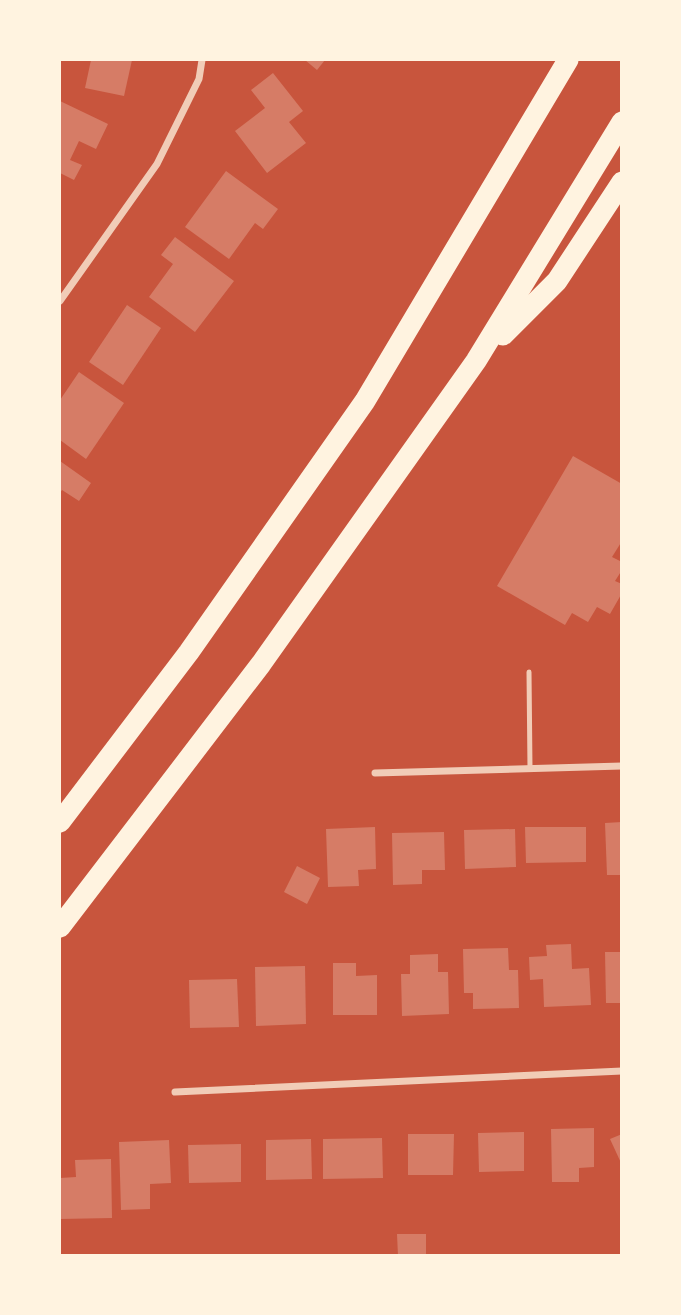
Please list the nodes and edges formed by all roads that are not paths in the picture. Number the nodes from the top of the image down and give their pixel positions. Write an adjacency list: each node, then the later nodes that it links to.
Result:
1 (202, 60): 5 (street)
2 (568, 60): 11 (highway)
3 (621, 122): 6 (highway)
4 (621, 182): 6 (highway)
5 (60, 301)
6 (477, 361): 12 (highway)
7 (529, 672): 9 (lane)
8 (621, 766): 9 (street)
9 (530, 768): 10 (street)
10 (375, 773)
11 (60, 822)
12 (60, 927)
13 (621, 1071): 14 (street)
14 (175, 1092)

